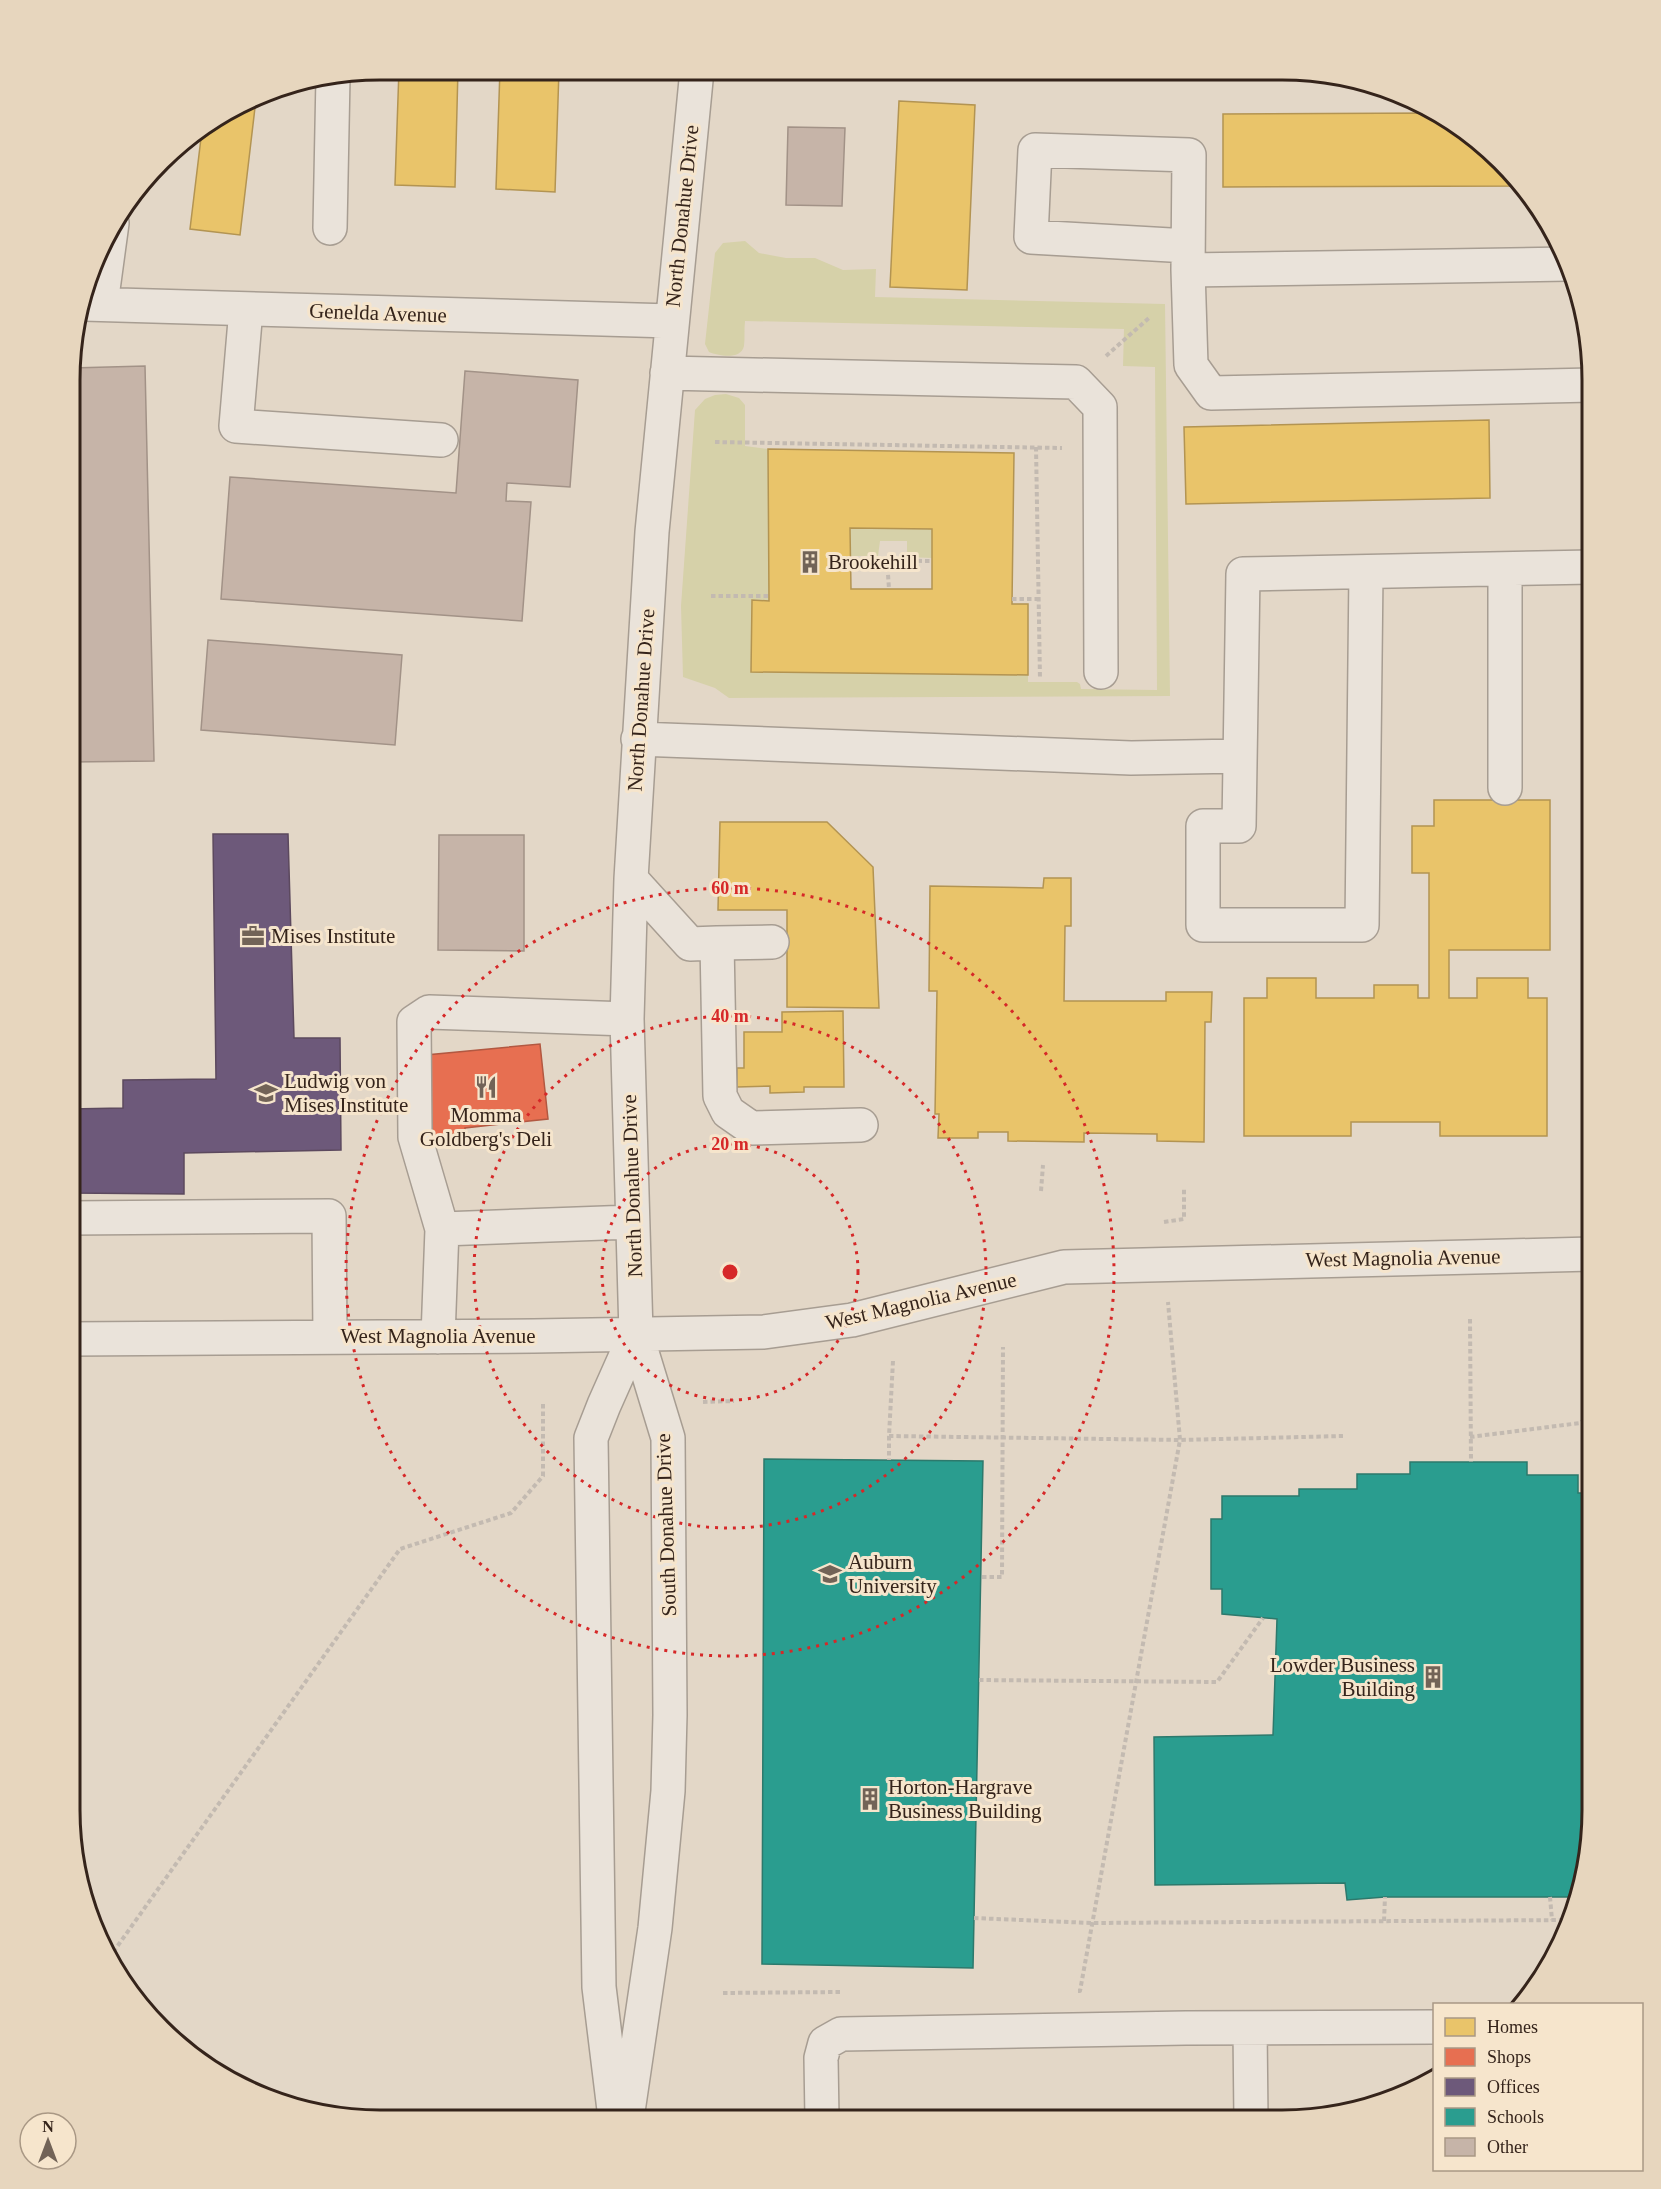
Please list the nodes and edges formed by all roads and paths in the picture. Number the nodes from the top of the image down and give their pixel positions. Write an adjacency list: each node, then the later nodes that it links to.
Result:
1 (696, 80): 9 (street, North Donahue Drive)
2 (333, 83): 3 (street)
3 (330, 228)
4 (1559, 264): 6 (street)
5 (101, 268): 7 (street)
6 (1188, 271): 6 (street); 11 (path); 12 (street)
7 (92, 304): 8 (street, Genelda Avenue)
8 (246, 309): 9 (street, Genelda Avenue); 13 (street)
9 (671, 321): 10 (street, North Donahue Drive)
10 (667, 373): 11 (street); 30 (street, North Donahue Drive)
11 (1076, 382): 16 (street)
12 (1582, 385)
13 (441, 440)
14 (715, 442): 15 (path)
15 (1036, 447): 16 (path); 27 (path)
16 (1100, 448): 28 (street)
17 (850, 560): 18 (path)
18 (887, 560): 19 (path); 23 (path)
19 (932, 561)
20 (1582, 567): 21 (street)
21 (1505, 569): 22 (street); 32 (street)
22 (1366, 572): 31 (street); 31 (street)
23 (888, 589)
24 (711, 596): 25 (path)
25 (769, 596)
26 (1012, 599): 27 (path)
27 (1038, 599): 29 (path)
28 (1101, 672)
29 (1040, 679)
30 (638, 739): 31 (street); 33 (street, North Donahue Drive)
31 (1240, 756)
32 (1505, 788)
33 (631, 879): 35 (street); 36 (street, North Donahue Drive)
34 (772, 942): 35 (street)
35 (717, 943): 37 (street)
36 (627, 1019): 42 (street, North Donahue Drive); 44 (street)
37 (861, 1125)
38 (1043, 1165): 40 (path)
39 (1184, 1189): 43 (path)
40 (1041, 1191)
41 (80, 1218): 49 (street)
42 (632, 1222): 44 (street); 48 (street, North Donahue Drive)
43 (1164, 1222)
44 (442, 1229): 50 (street)
45 (1582, 1254): 48 (street, West Magnolia Avenue)
46 (1168, 1298): 62 (path)
47 (1470, 1319): 61 (path)
48 (636, 1333): 50 (street, West Magnolia Avenue); 80 (street); 81 (street, South Donahue Drive)
49 (330, 1337): 50 (street, West Magnolia Avenue); 51 (street, West Magnolia Avenue)
50 (438, 1337)
51 (80, 1340)
52 (1003, 1347): 60 (path)
53 (893, 1361): 58 (path)
54 (734, 1401): 55 (path)
55 (703, 1402)
56 (543, 1403): 76 (path)
57 (1582, 1421): 61 (path)
58 (888, 1436): 60 (path); 63 (path)
59 (1343, 1436): 62 (path)
60 (1002, 1437): 62 (path); 65 (path)
61 (1470, 1437): 64 (path)
62 (1180, 1440): 68 (path)
63 (888, 1460)
64 (1470, 1462)
65 (982, 1577)
66 (1263, 1618): 68 (path)
67 (979, 1680): 68 (path)
68 (1136, 1681): 75 (path)
69 (1384, 1897): 74 (path)
70 (1550, 1897): 72 (path)
71 (975, 1918): 75 (path)
72 (1552, 1920): 73 (path); 74 (path)
73 (1561, 1920)
74 (1384, 1921): 75 (path)
75 (1091, 1923): 77 (path)
76 (115, 1950)
77 (1080, 1991)
78 (1250, 2028): 79 (street); 82 (street); 83 (street)
79 (1433, 2028)
80 (614, 2110)
81 (628, 2110)
82 (822, 2110)
83 (1251, 2110)

